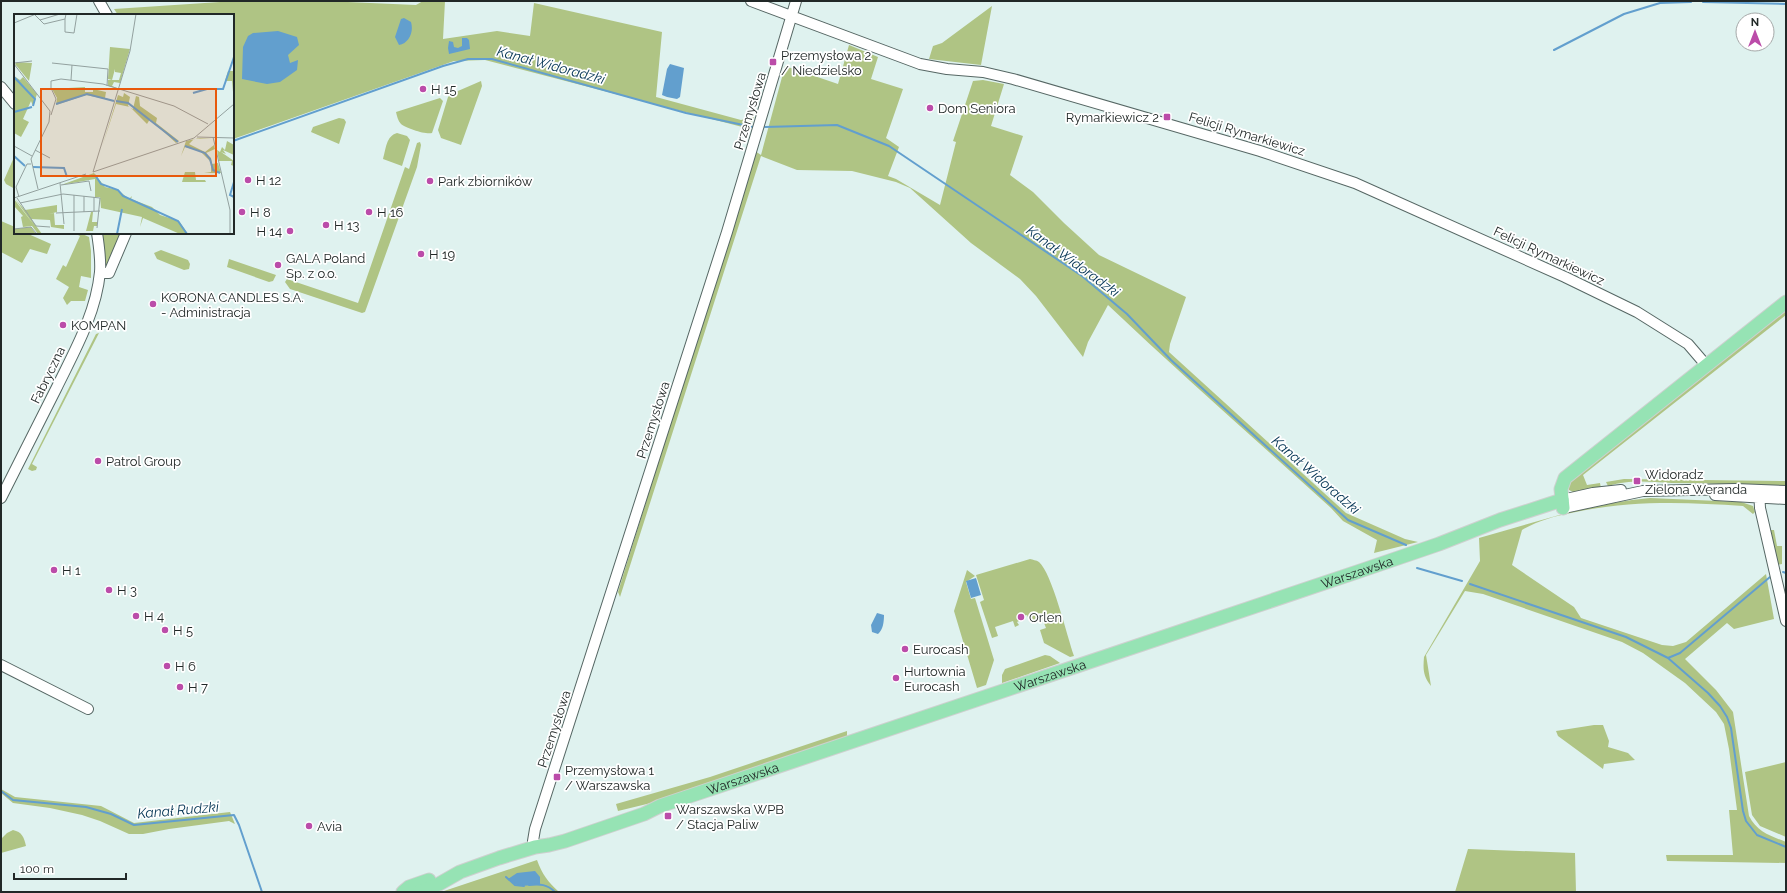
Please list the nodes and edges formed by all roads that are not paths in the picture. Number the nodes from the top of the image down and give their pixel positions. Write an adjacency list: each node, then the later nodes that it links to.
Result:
1 (99, 1): 4 (street)
2 (751, 1): 5 (street, Felicji Rymarkiewicz)
3 (796, 1): 5 (street, Przemysłowa)
4 (106, 14)
5 (792, 16): 12 (street, Felicji Rymarkiewicz); 21 (street, Przemysłowa)
6 (1, 87): 7 (street)
7 (14, 103)
8 (97, 234): 10 (street, Fabryczna)
9 (126, 234): 10 (street)
10 (100, 273): 15 (street, Fabryczna)
11 (1786, 302): 12 (main road)
12 (1706, 365): 17 (main road)
13 (1786, 491): 14 (street)
14 (1759, 494): 16 (street); 17 (street, Warszawska); 18 (street)
15 (1, 498)
16 (1786, 498)
17 (1563, 504): 21 (main road, Warszawska)
18 (1786, 621)
19 (1, 664): 20 (street)
20 (88, 709)
21 (535, 847): 22 (main road, Warszawska)
22 (460, 872): 23 (main road, Warszawska); 24 (main road, Warszawska)
23 (402, 892)
24 (419, 892)

